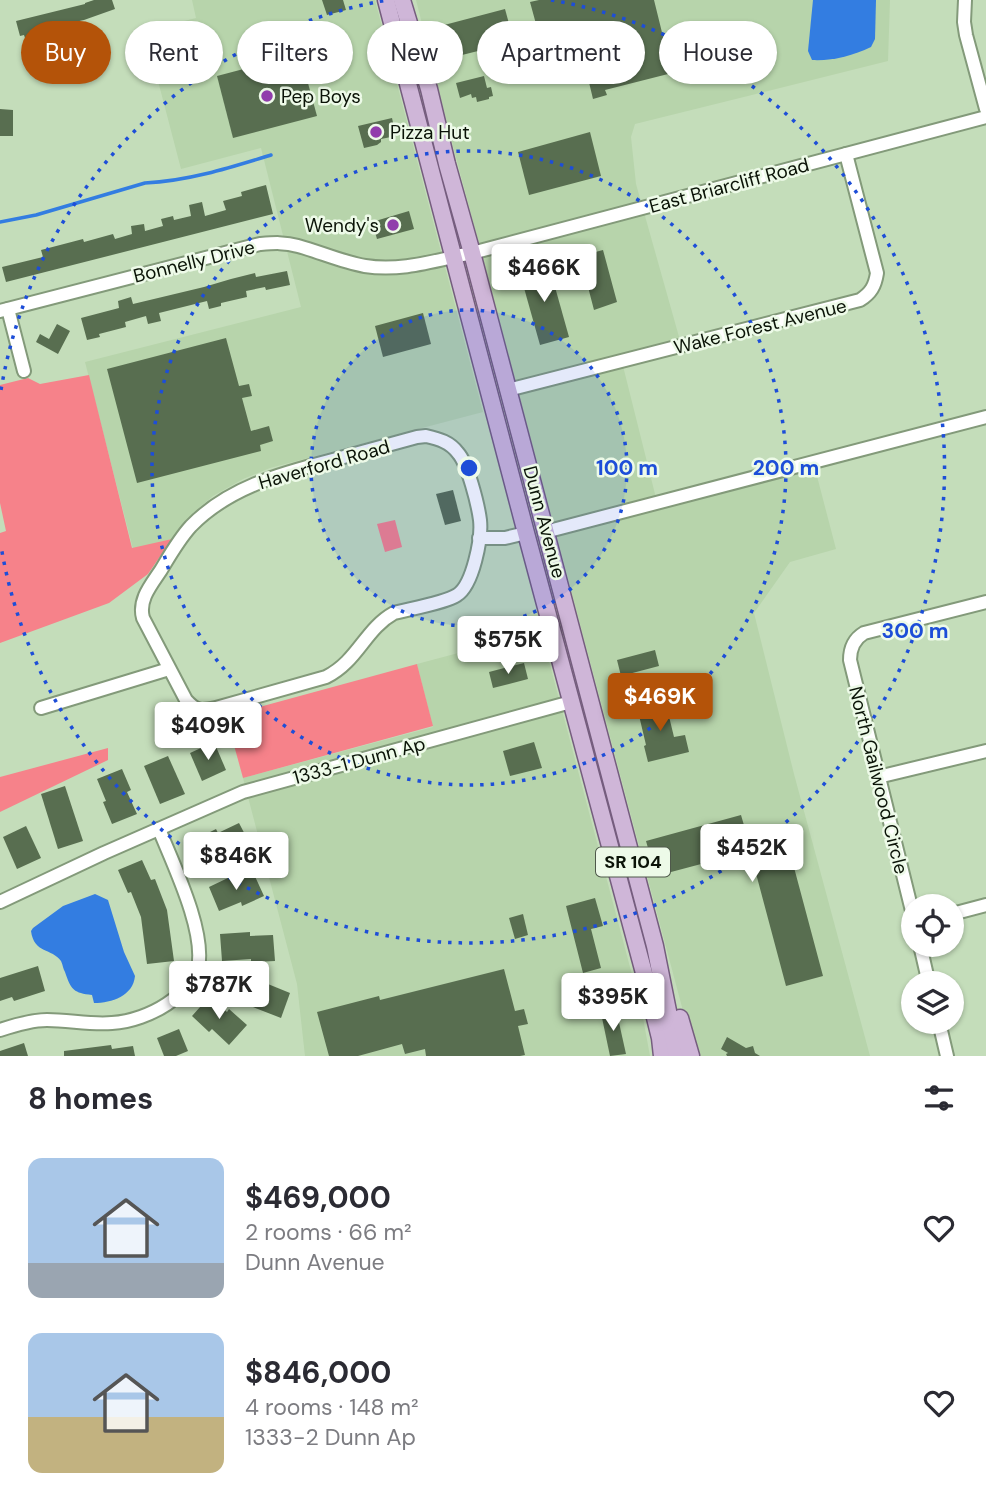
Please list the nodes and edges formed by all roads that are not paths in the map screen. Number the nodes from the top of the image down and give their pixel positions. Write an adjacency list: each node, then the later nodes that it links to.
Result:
1 (386, 0): 8 (main road, Dunn Avenue / SR 104)
2 (402, 0): 7 (main road, Dunn Avenue / SR 104)
3 (965, 0): 4 (street)
4 (986, 109)
5 (986, 117): 6 (street, East Briarcliff Road)
6 (846, 154): 7 (street, East Briarcliff Road); 11 (street, Wake Forest Avenue)
7 (472, 253): 8 (street, Bonnelly Drive); 11 (main road, Dunn Avenue / SR 104)
8 (453, 257): 9 (street, Bonnelly Drive); 13 (main road, Dunn Avenue / SR 104)
9 (4, 310): 10 (street)
10 (24, 371)
11 (508, 390): 14 (main road, Dunn Avenue / SR 104)
12 (986, 417): 14 (street)
13 (518, 503): 14 (main road); 15 (main road, Dunn Avenue / SR 104)
14 (545, 532): 17 (main road, Dunn Avenue / SR 104)
15 (526, 533): 16 (street); 17 (main road); 20 (main road, Dunn Avenue / SR 104)
16 (479, 538): 19 (street, Haverford Road); 19 (street, Haverford Road)
17 (551, 554): 22 (main road, Dunn Avenue / SR 104)
18 (986, 603): 24 (street, North Gailwood Circle)
19 (169, 669): 21 (street)
20 (571, 702): 22 (main road); 25 (street, 1333-1 Dunn Ap); 26 (main road, Dunn Avenue / SR 104)
21 (41, 708)
22 (599, 733): 31 (main road, Dunn Avenue / SR 104)
23 (986, 751): 24 (street)
24 (878, 777): 27 (street, North Gailwood Circle)
25 (159, 829): 28 (street, 1333-1 Dunn Ap); 33 (street)
26 (618, 877): 31 (main road); 35 (main road, Dunn Avenue / SR 104)
27 (908, 894)
28 (0, 902)
29 (986, 905): 30 (street)
30 (964, 911)
31 (646, 914): 32 (main road, Dunn Avenue / SR 104)
32 (655, 946): 36 (main road, Dunn Avenue / SR 104); 37 (main road)
33 (0, 1030)
34 (942, 1034): 38 (street)
35 (662, 1056)
36 (677, 1056)
37 (691, 1056)
38 (947, 1056)

